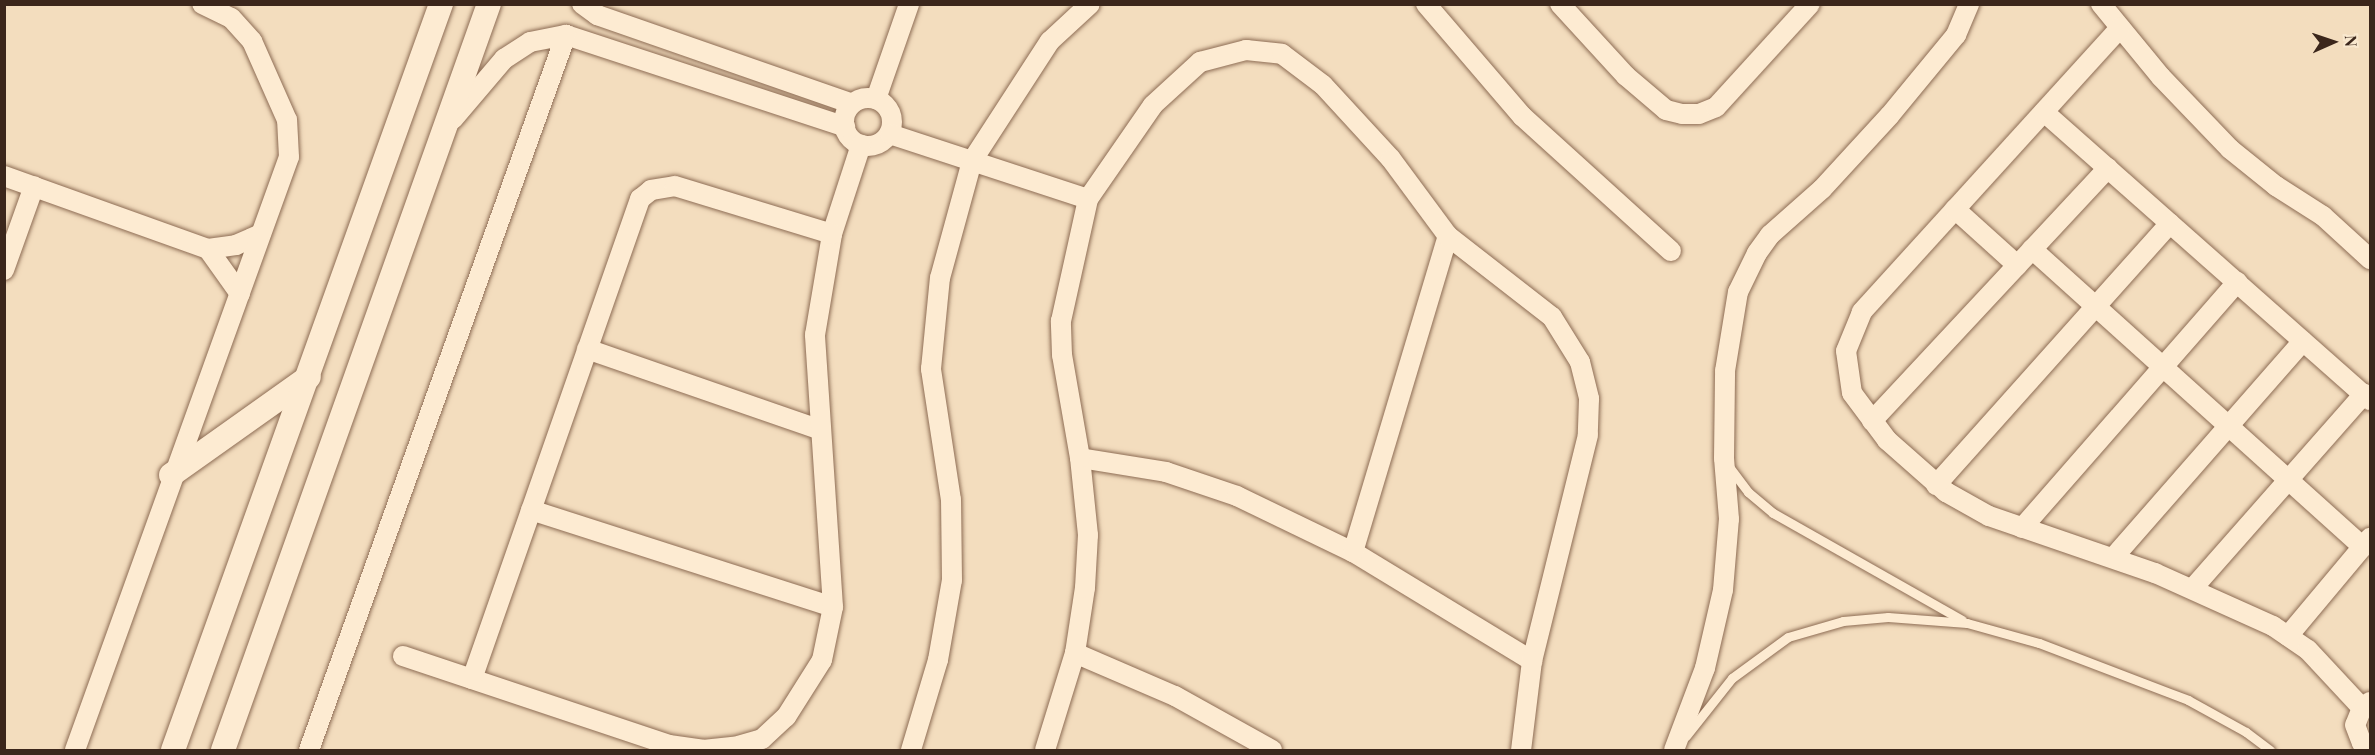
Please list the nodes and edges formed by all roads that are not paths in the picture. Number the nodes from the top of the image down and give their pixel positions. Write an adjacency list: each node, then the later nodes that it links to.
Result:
1 (202, 4): 28 (street)
2 (441, 4): 43 (street)
3 (489, 4): 18 (street)
4 (582, 4): 15 (street)
5 (909, 4): 14 (street)
6 (1090, 4): 21 (street)
7 (1426, 4): 33 (street)
8 (1810, 4): 11 (street)
9 (1969, 4): 49 (street)
10 (2101, 4): 12 (street)
11 (1562, 5)
12 (2120, 28): 16 (street); 34 (street)
13 (566, 35): 17 (street); 18 (street); 71 (street)
14 (876, 99): 15 (street); 19 (street)
15 (852, 104): 17 (street)
16 (2044, 112): 22 (street); 26 (street)
17 (845, 127): 20 (street)
18 (445, 128): 70 (street)
19 (890, 134): 20 (street); 21 (street)
20 (861, 145): 29 (street)
21 (972, 161): 25 (street); 72 (street)
22 (2108, 168): 27 (street); 32 (street)
23 (4, 176): 24 (street)
24 (34, 186): 31 (street); 36 (street)
25 (1088, 199): 30 (street); 48 (street)
26 (1955, 209): 35 (street); 45 (street)
27 (2170, 223): 37 (street); 39 (street)
28 (261, 234): 31 (street); 38 (street)
29 (832, 234): 41 (street); 47 (street)
30 (1448, 236): 56 (street); 64 (street)
31 (208, 249): 38 (street)
32 (2032, 249): 35 (street); 39 (street)
33 (1671, 251)
34 (2370, 259)
35 (2017, 265): 45 (street)
36 (4, 270)
37 (2236, 282): 40 (street); 42 (street)
38 (240, 294): 50 (street)
39 (2095, 306): 42 (street); 52 (street)
40 (2303, 341): 44 (street); 46 (street)
41 (587, 349): 47 (street); 53 (street)
42 (2163, 367): 46 (street); 54 (street)
43 (309, 377): 50 (street); 69 (street)
44 (2367, 397): 51 (street)
45 (1872, 421): 52 (street)
46 (2228, 426): 51 (street); 57 (street)
47 (818, 429): 59 (street)
48 (1080, 458): 56 (street); 62 (street)
49 (1724, 458): 60 (lane); 76 (street)
50 (171, 475): 68 (street)
51 (2288, 480): 55 (street); 58 (street)
52 (1936, 485): 54 (street)
53 (531, 510): 59 (street); 65 (street)
54 (2022, 528): 57 (street)
55 (2366, 542): 61 (street)
56 (1353, 552): 64 (street)
57 (2113, 558): 58 (street)
58 (2193, 588): 61 (street)
59 (832, 607): 65 (street)
60 (1967, 623): 76 (lane); 77 (lane)
61 (2288, 636): 66 (street)
62 (1075, 653): 73 (street); 74 (street)
63 (403, 656): 65 (street)
64 (1533, 661): 75 (street)
65 (472, 679)
66 (2366, 705): 67 (street)
67 (2363, 747)
68 (75, 750)
69 (173, 750)
70 (223, 750)
71 (309, 750)
72 (910, 750)
73 (1045, 750)
74 (1272, 750)
75 (1521, 750)
76 (1675, 750)
77 (2270, 750)

